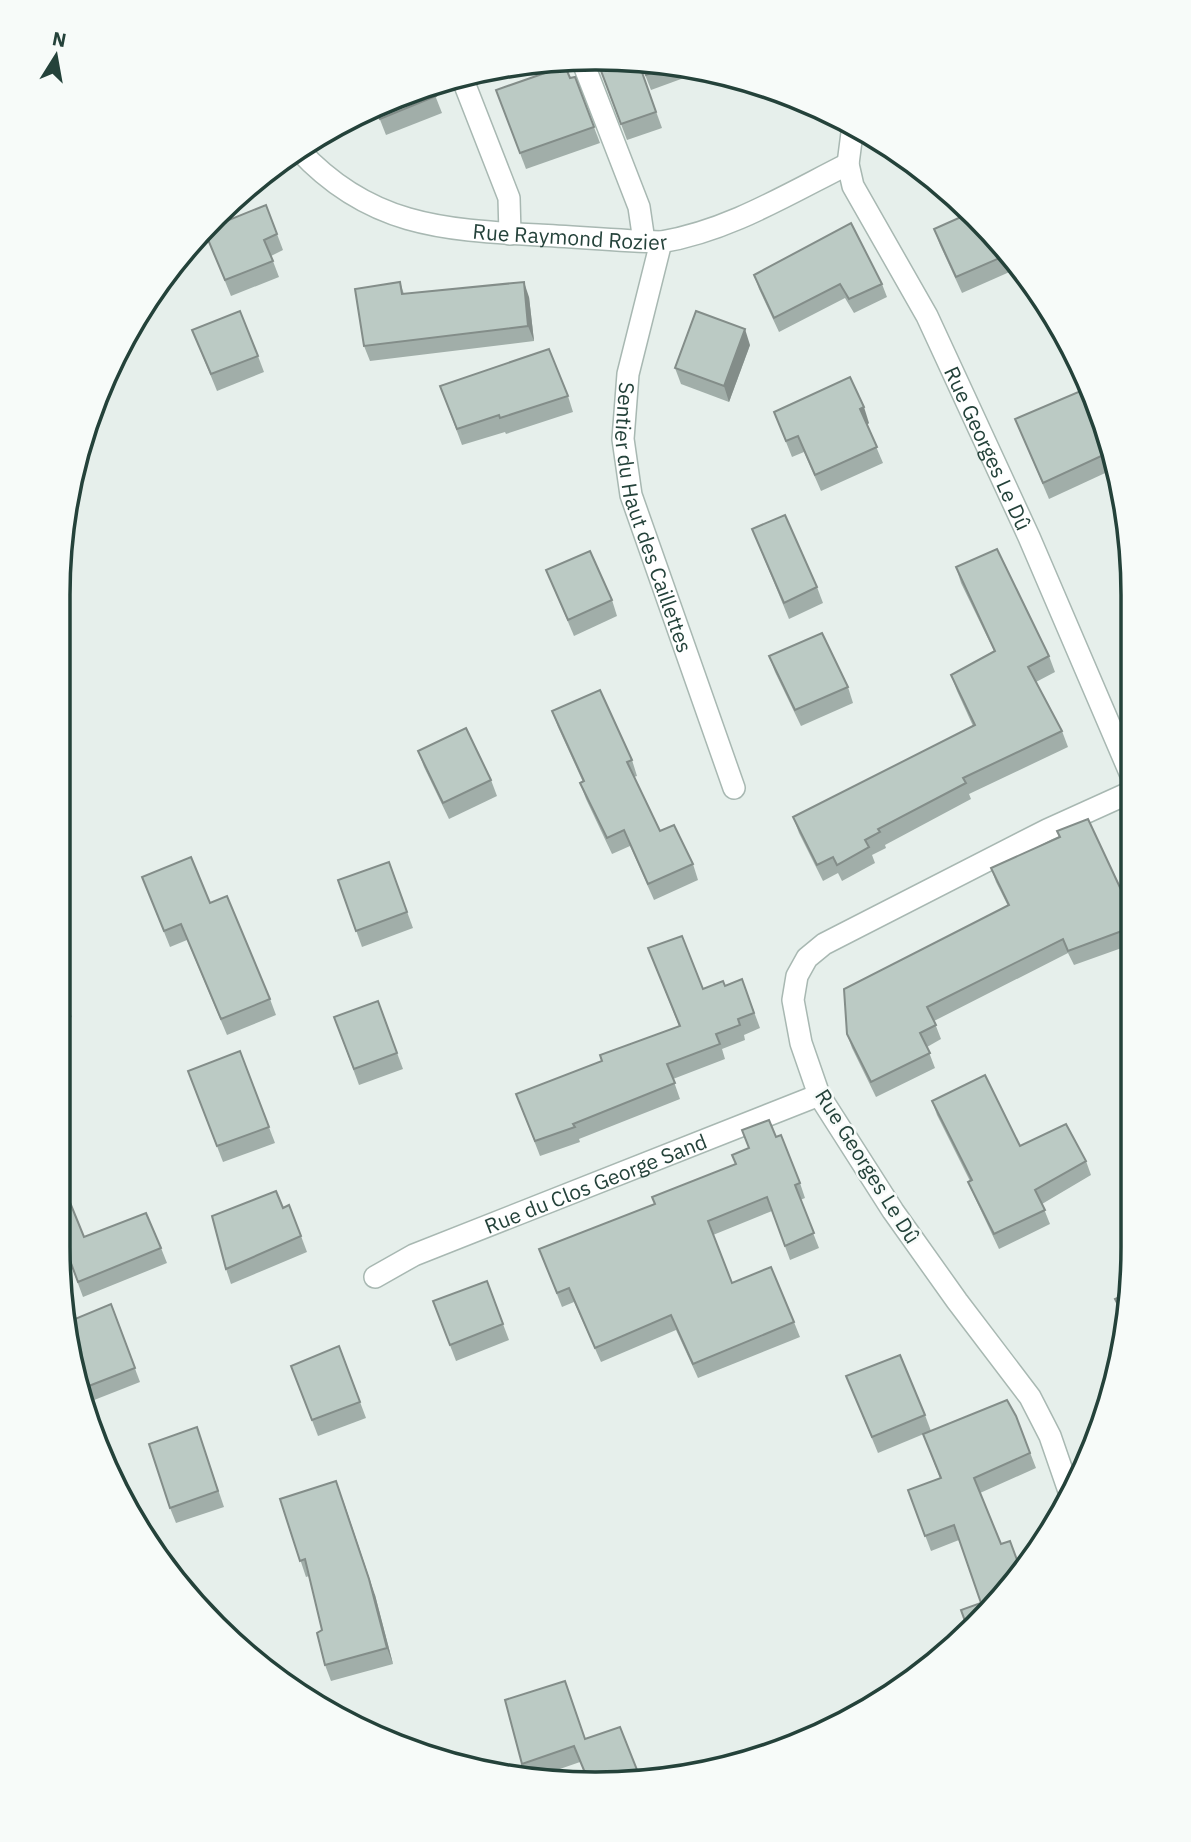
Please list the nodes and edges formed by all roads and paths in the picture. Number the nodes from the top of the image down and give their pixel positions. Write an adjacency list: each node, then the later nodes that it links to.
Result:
1 (586, 70): 7 (street)
2 (465, 86): 6 (street)
3 (852, 137): 5 (street, Rue Georges Le Dû)
4 (306, 158): 6 (street, Rue Raymond Rozier)
5 (848, 164): 7 (street, Rue Raymond Rozier); 8 (street, Rue Georges Le Dû)
6 (510, 234): 7 (street, Rue Raymond Rozier)
7 (652, 242): 9 (street, Sentier du Haut des Caillettes)
8 (1121, 752)
9 (734, 788)
10 (1121, 797): 11 (street, Rue Georges Le Dû)
11 (819, 1096): 12 (street, Rue du Clos George Sand); 13 (street, Rue Georges Le Dû)
12 (375, 1277)
13 (1066, 1481)

